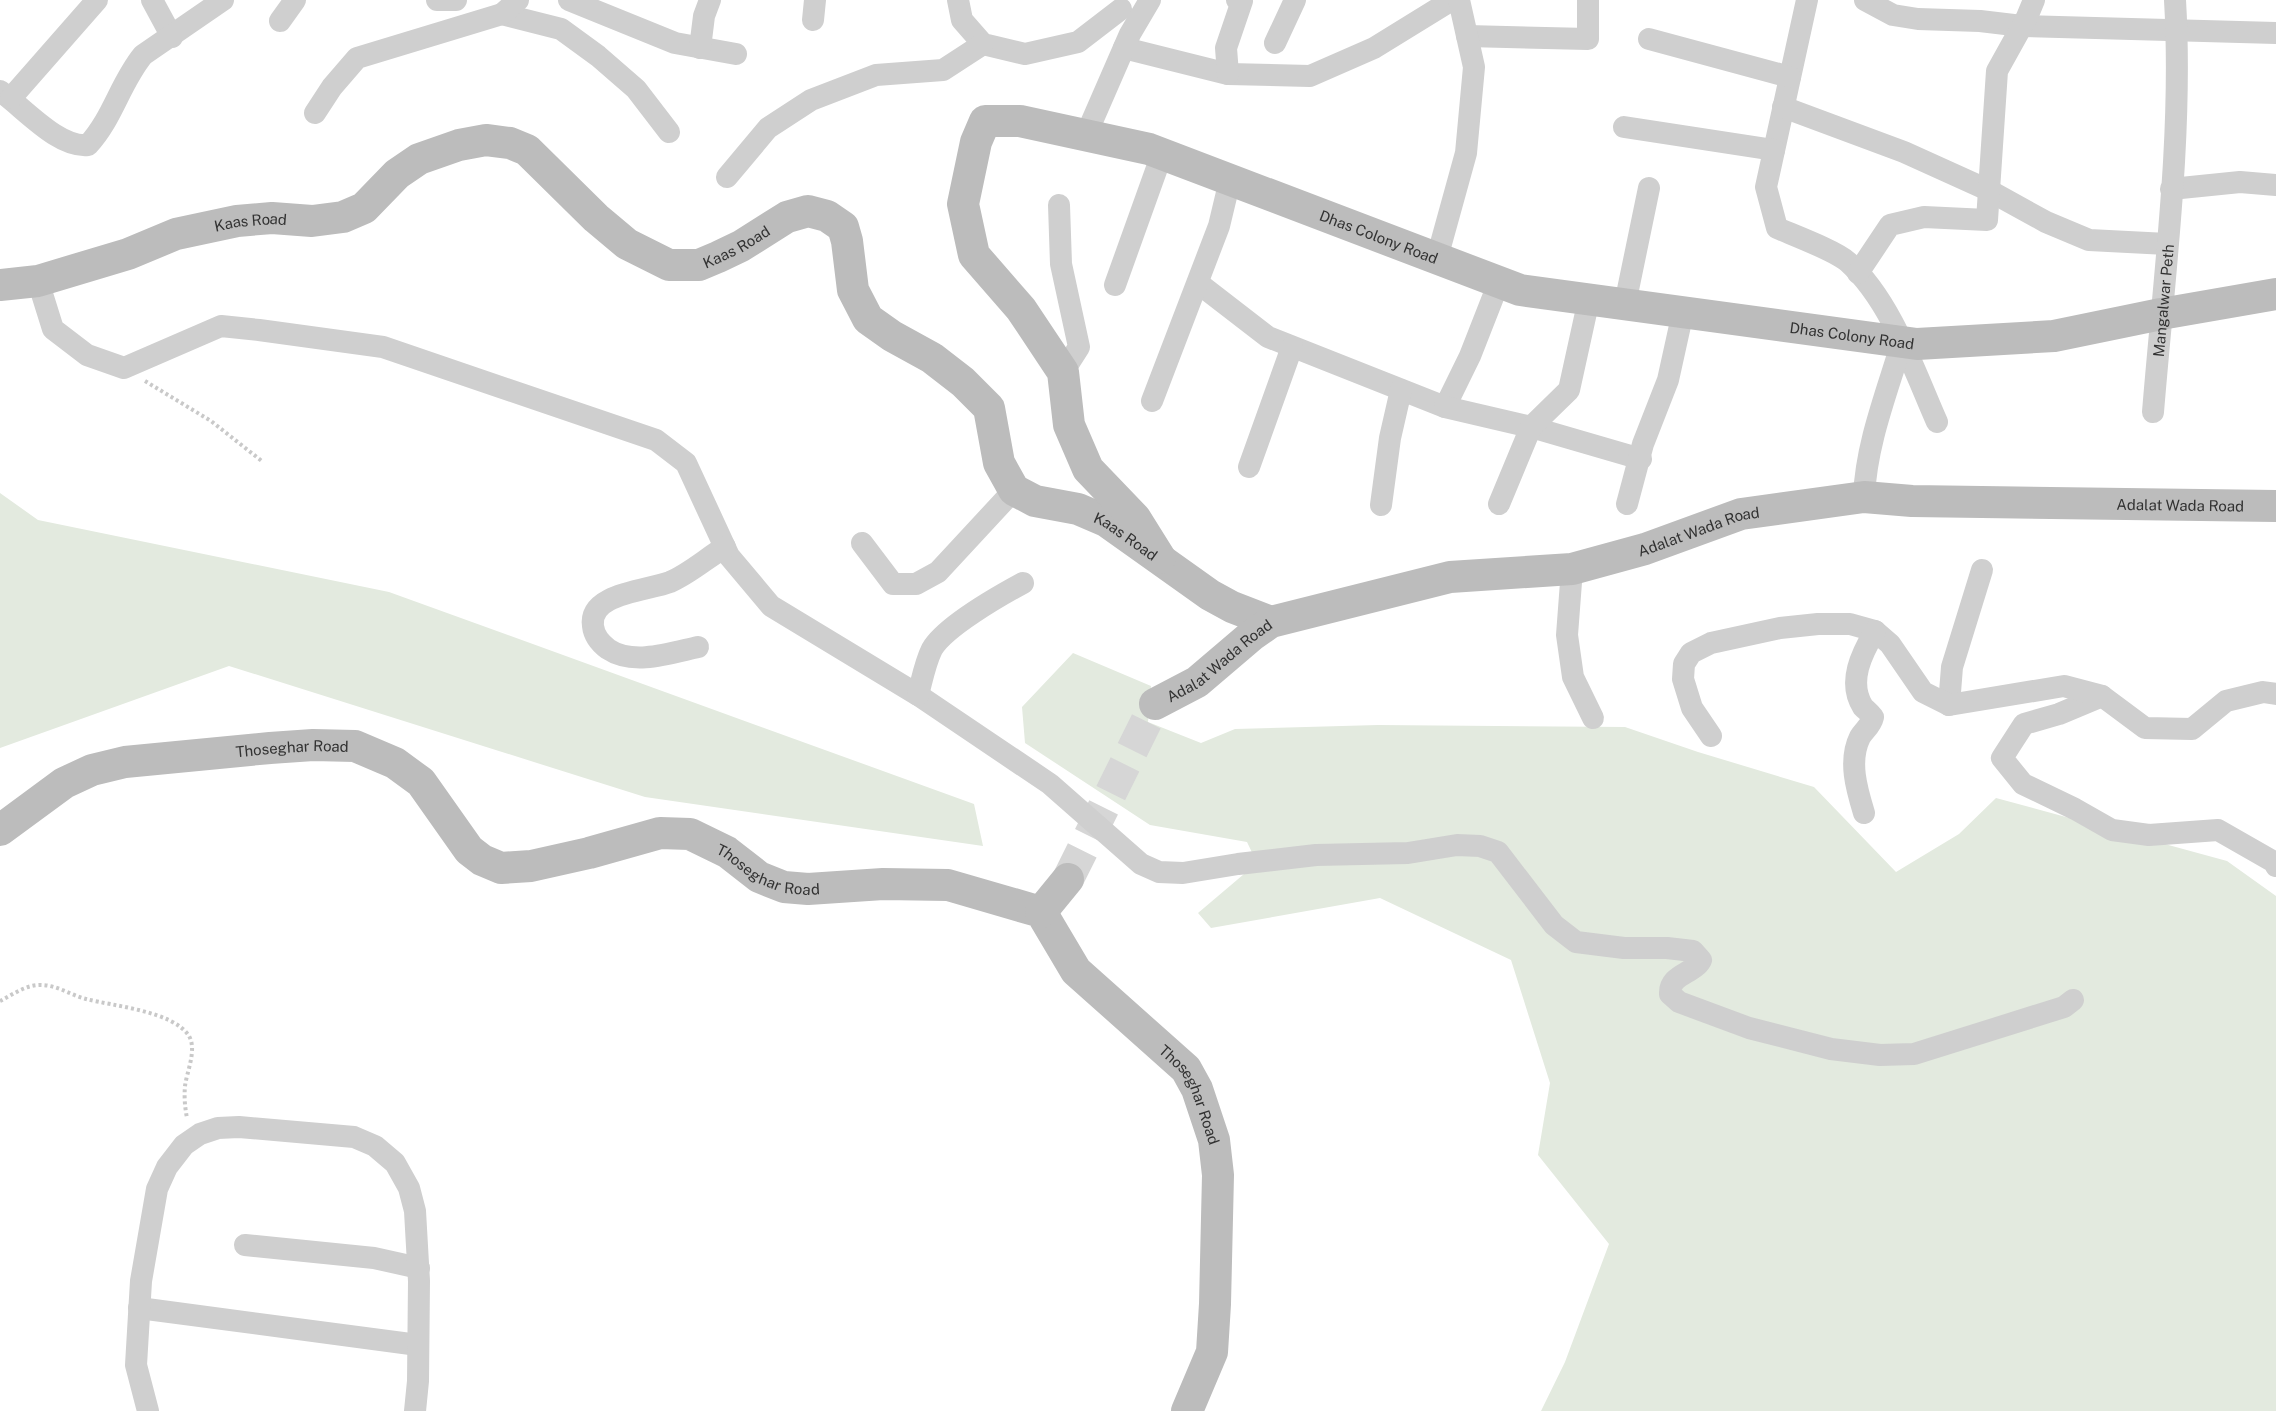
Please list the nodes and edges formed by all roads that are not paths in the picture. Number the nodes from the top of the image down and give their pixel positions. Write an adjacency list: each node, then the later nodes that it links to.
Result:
1 (97, 0): 36 (street)
2 (152, 0): 27 (street)
3 (223, 0): 27 (street)
4 (295, 0): 22 (street)
5 (437, 0): 6 (street)
6 (456, 0)
7 (569, 0): 31 (street)
8 (710, 0): 31 (street)
9 (958, 0): 30 (street)
10 (1150, 0): 21 (street)
11 (1238, 0): 34 (street)
12 (1295, 0): 29 (street)
13 (1452, 0): 34 (street)
14 (1460, 0): 26 (street)
15 (1588, 0): 26 (street)
16 (1807, 0): 35 (street)
17 (1865, 0): 23 (street)
18 (2034, 0): 23 (street)
19 (2175, 0): 24 (street, Mangalwar Peth)
20 (510, 7): 38 (street); 40 (street)
21 (1123, 10): 30 (street); 32 (street)
22 (280, 21)
23 (2022, 26): 24 (street); 49 (street)
24 (2177, 32): 25 (street); 48 (street, Mangalwar Peth)
25 (2276, 33)
26 (1467, 36): 52 (street)
27 (172, 37): 36 (street)
28 (1649, 39): 35 (street)
29 (1275, 43)
30 (983, 44): 44 (street)
31 (700, 48): 33 (street)
32 (1124, 48): 34 (street); 41 (street)
33 (736, 54)
34 (1228, 74)
35 (1790, 77): 37 (street)
36 (5, 95)
37 (1783, 107): 42 (street); 49 (street)
38 (315, 113)
39 (1624, 127): 42 (street)
40 (669, 132)
41 (1086, 135): 43 (main road, Dhas Colony Road); 66 (main road, Dhas Colony Road)
42 (1774, 150): 53 (street)
43 (1162, 154): 45 (main road, Dhas Colony Road); 58 (street)
44 (727, 177)
45 (1230, 180): 52 (main road, Dhas Colony Road); 55 (street)
46 (2276, 185): 48 (street)
47 (1649, 189): 61 (street)
48 (2171, 189): 51 (street, Mangalwar Peth)
49 (1988, 190): 51 (street); 53 (street)
50 (1059, 205): 66 (street)
51 (2167, 244): 63 (street, Mangalwar Peth)
52 (1437, 258): 56 (main road, Dhas Colony Road)
53 (1858, 273): 64 (street)
54 (38, 281): 57 (main road, Kaas Road); 75 (main road, Kaas Road); 82 (street)
55 (1198, 282): 65 (street); 68 (street)
56 (1499, 282): 60 (main road, Dhas Colony Road); 69 (street)
57 (0, 285)
58 (1115, 285)
59 (2276, 294): 63 (main road, Dhas Colony Road)
60 (1589, 299): 61 (main road, Dhas Colony Road); 72 (street)
61 (1625, 304): 62 (main road, Dhas Colony Road)
62 (1683, 312): 64 (main road, Dhas Colony Road); 73 (street)
63 (2161, 314): 64 (main road, Dhas Colony Road); 70 (street, Mangalwar Peth)
64 (1902, 342): 71 (street); 76 (street)
65 (1292, 347): 67 (street); 74 (street)
66 (1063, 372): 83 (main road, Dhas Colony Road)
67 (1401, 390): 69 (street); 79 (street)
68 (1152, 401)
69 (1445, 407): 72 (street)
70 (2153, 412)
71 (1937, 422)
72 (1531, 427): 73 (street); 77 (street)
73 (1641, 459): 78 (street)
74 (1249, 467)
75 (1014, 490): 81 (street); 83 (main road, Kaas Road)
76 (1864, 497): 80 (main road, Adalat Wada Road); 84 (main road, Adalat Wada Road)
77 (1499, 504)
78 (1627, 504)
79 (1381, 506)
80 (2276, 506)
81 (862, 543)
82 (725, 547): 89 (street); 90 (street)
83 (1160, 558): 87 (main road, Kaas Road)
84 (1572, 569): 87 (main road, Adalat Wada Road); 95 (street)
85 (1982, 570): 94 (street)
86 (1023, 583): 90 (street)
87 (1271, 622): 93 (main road, Adalat Wada Road)
88 (1875, 631): 94 (street); 96 (street); 97 (street)
89 (698, 647)
90 (918, 694): 102 (street)
91 (2276, 694): 92 (street)
92 (2102, 696): 94 (street); 99 (street)
93 (1155, 704)
94 (1949, 705)
95 (1593, 718)
96 (1711, 736)
97 (1864, 813)
98 (0, 830): 101 (main road, Thoseghar Road)
99 (2276, 866)
100 (1068, 879): 101 (main road)
101 (1041, 912): 109 (main road, Thoseghar Road)
102 (2073, 1000)
103 (244, 1245): 104 (street)
104 (418, 1268): 105 (street); 106 (street)
105 (139, 1308): 106 (street); 107 (street)
106 (418, 1345): 108 (street)
107 (148, 1411)
108 (415, 1411)
109 (1187, 1411)

